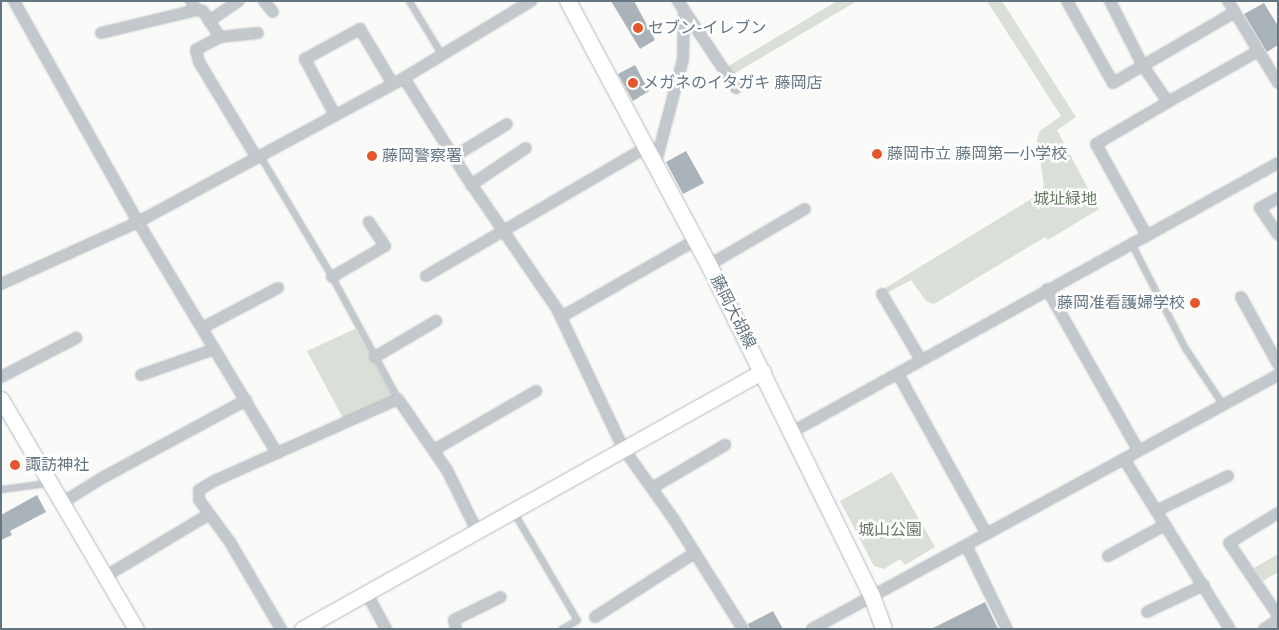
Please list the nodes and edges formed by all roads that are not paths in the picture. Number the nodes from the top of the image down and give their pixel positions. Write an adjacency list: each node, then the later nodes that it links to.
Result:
1 (14, 1): 36 (street)
2 (239, 1): 13 (street)
3 (264, 1): 12 (street)
4 (409, 1): 18 (lane)
5 (531, 1): 18 (street)
6 (568, 1): 27 (main road, 藤岡大胡線)
7 (1067, 1): 19 (street)
8 (1110, 1): 19 (street)
9 (194, 5): 13 (street); 14 (street)
10 (681, 6): 23 (street); 31 (street)
11 (1234, 6): 17 (street); 19 (street)
12 (273, 12)
13 (210, 21): 16 (street)
14 (101, 33)
15 (258, 33): 16 (street)
16 (220, 37): 29 (street)
17 (1258, 51): 21 (street); 24 (street)
18 (442, 56): 20 (street)
19 (1143, 66): 24 (street)
20 (404, 78): 22 (street); 30 (street)
21 (1278, 83)
22 (392, 84): 25 (street); 25 (street)
23 (736, 88)
24 (1168, 102): 40 (street)
25 (335, 115): 29 (street)
26 (507, 124): 30 (street)
27 (647, 147): 31 (main road, 藤岡大胡線); 38 (street)
28 (526, 148): 33 (street)
29 (258, 157): 36 (street); 45 (lane)
30 (453, 157): 33 (street)
31 (656, 162): 41 (main road, 藤岡大胡線)
32 (1278, 163): 40 (street)
33 (471, 185): 38 (street)
34 (1278, 198): 39 (street)
35 (805, 209): 43 (street)
36 (138, 222): 46 (street); 53 (street)
37 (369, 222): 45 (street)
38 (503, 230): 44 (street); 51 (street)
39 (1278, 234)
40 (1147, 236): 42 (street)
41 (696, 240): 43 (main road, 藤岡大胡線); 51 (street)
42 (1132, 245): 48 (street); 68 (lane)
43 (709, 265): 59 (main road, 藤岡大胡線)
44 (426, 276)
45 (332, 277): 56 (lane)
46 (1, 284)
47 (278, 288): 53 (street)
48 (1047, 289): 57 (street); 73 (street)
49 (882, 294): 57 (street)
50 (1241, 297): 58 (street)
51 (561, 317): 71 (street)
52 (436, 321): 56 (street)
53 (202, 328): 55 (street)
54 (76, 338): 62 (street)
55 (215, 349): 60 (street); 67 (street)
56 (375, 356): 66 (lane)
57 (921, 360): 61 (street)
58 (1278, 364)
59 (763, 371): 69 (main road, 藤岡大胡線); 71 (street)
60 (142, 374)
61 (898, 374): 69 (street); 87 (street)
62 (1, 376)
63 (1277, 376): 68 (street)
64 (536, 391): 72 (street)
65 (1, 399): 77 (street)
66 (398, 399): 72 (street); 74 (street)
67 (246, 400): 74 (street); 80 (street)
68 (1223, 405): 73 (street)
69 (792, 432): 94 (main road, 藤岡大胡線)
70 (725, 445): 78 (street)
71 (623, 448): 78 (street); 81 (street)
72 (434, 450): 86 (street)
73 (1138, 450): 75 (street)
74 (278, 453): 84 (street)
75 (1124, 459): 82 (street); 87 (street)
76 (1228, 476): 82 (street)
77 (50, 482): 79 (lane); 80 (street)
78 (652, 488): 89 (street)
79 (1, 489)
80 (62, 503): 91 (street)
81 (512, 511): 86 (street); 105 (lane)
82 (1156, 511): 85 (street)
83 (1278, 513): 97 (street)
84 (208, 515): 91 (street); 101 (street)
85 (1165, 526): 90 (street); 92 (street)
86 (477, 531): 93 (street)
87 (986, 533): 88 (street)
88 (966, 545): 94 (street); 109 (street)
89 (693, 554): 98 (street); 106 (street)
90 (1108, 556)
91 (106, 576): 100 (street)
92 (1204, 585): 96 (street); 110 (street)
93 (366, 592): 102 (street); 103 (street)
94 (872, 596): 107 (street); 108 (main road, 藤岡大胡線)
95 (501, 597): 104 (street)
96 (1147, 612)
97 (1278, 615)
98 (595, 616)
99 (1278, 620): 111 (street)
100 (136, 629)
101 (281, 629)
102 (302, 629)
103 (386, 629)
104 (456, 629)
105 (561, 629)
106 (743, 629)
107 (812, 629)
108 (884, 629)
109 (1007, 629)
110 (1230, 629)
111 (1264, 629)

